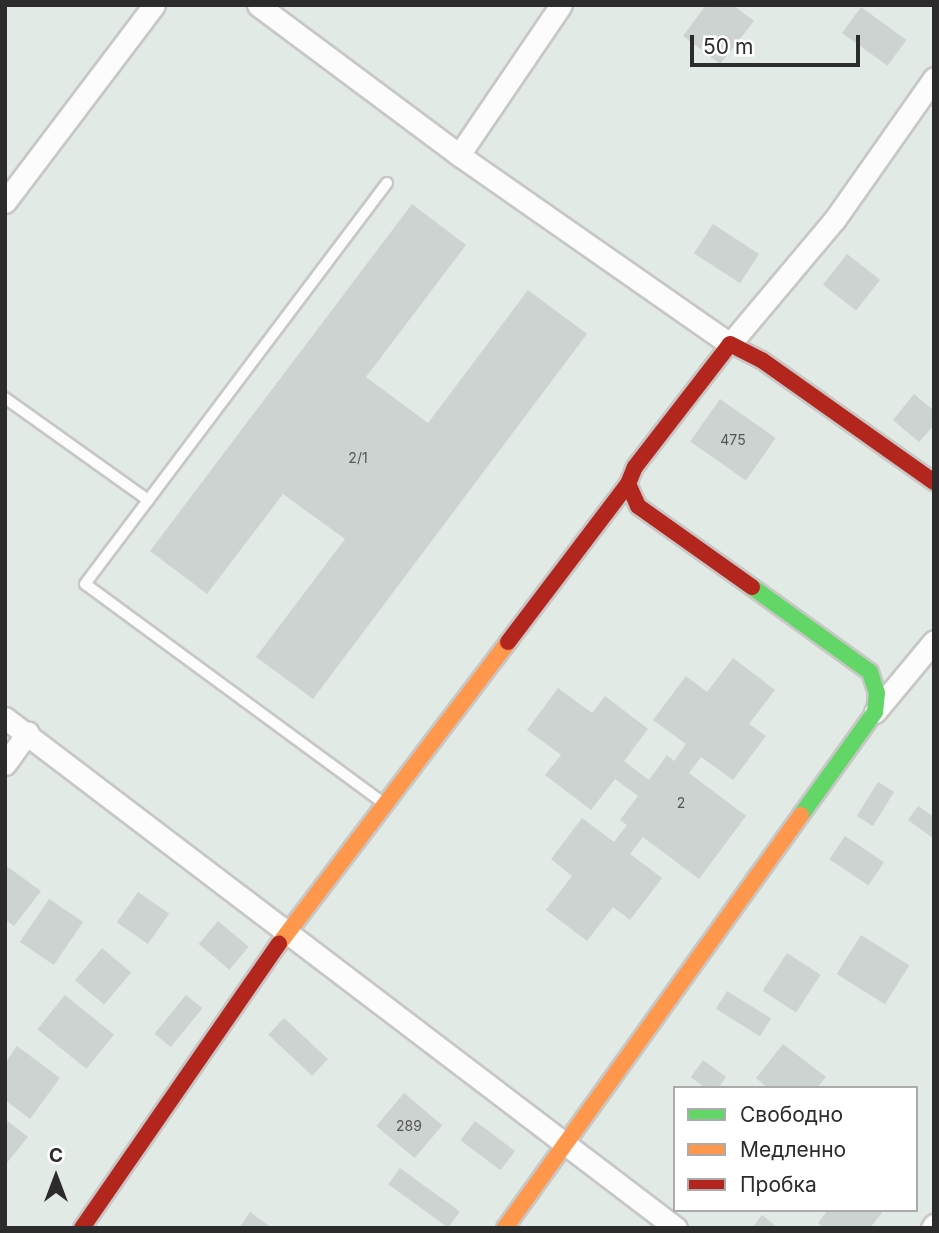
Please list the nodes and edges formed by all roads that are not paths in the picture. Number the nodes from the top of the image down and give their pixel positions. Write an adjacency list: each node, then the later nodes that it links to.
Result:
1 (154, 5): 7 (street)
2 (258, 5): 5 (street)
3 (561, 5): 5 (street)
4 (934, 78): 8 (street)
5 (459, 155): 8 (street)
6 (387, 183): 12 (lane)
7 (5, 202)
8 (730, 344): 10 (street); 11 (street)
9 (5, 398): 12 (lane)
10 (934, 482)
11 (628, 484): 14 (street); 18 (street)
12 (148, 500): 18 (lane)
13 (934, 642): 14 (street)
14 (875, 712): 20 (street)
15 (5, 718): 16 (street)
16 (28, 732): 17 (street); 19 (street)
17 (5, 764)
18 (384, 804): 19 (street)
19 (289, 930): 20 (street); 21 (street)
20 (566, 1144): 22 (street); 23 (street)
21 (82, 1228)
22 (505, 1228)
23 (676, 1228)

